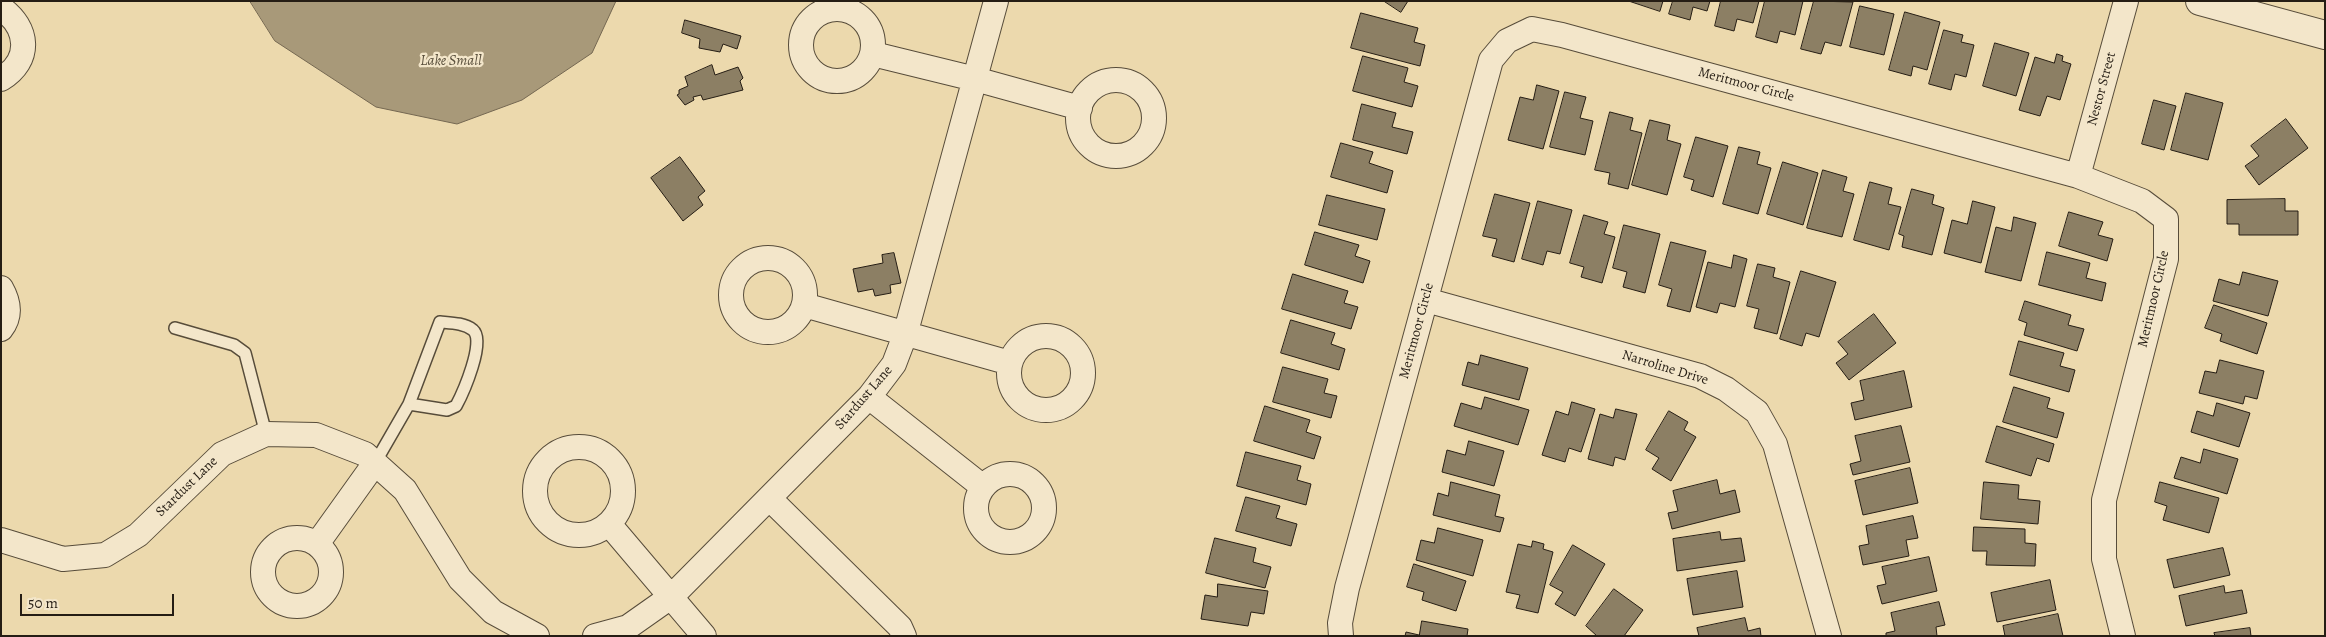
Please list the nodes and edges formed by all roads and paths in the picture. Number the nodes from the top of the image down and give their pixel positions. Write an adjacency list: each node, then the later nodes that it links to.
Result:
1 (996, 1): 8 (street, Stardust Lane)
2 (2126, 1): 10 (street, Nestor Street)
3 (2200, 1): 5 (street)
4 (1, 8): 7 (street)
5 (2325, 35)
6 (873, 54): 8 (street)
7 (1, 79)
8 (975, 79): 9 (street); 16 (street, Stardust Lane)
9 (1080, 108)
10 (2078, 176): 12 (street, Meritmoor Circle); 34 (street, Meritmoor Circle)
11 (1, 288): 14 (street)
12 (1426, 300): 32 (street, Meritmoor Circle); 33 (street, Narroline Drive)
13 (804, 305): 16 (street)
14 (1, 328)
15 (175, 328): 20 (lane)
16 (906, 335): 17 (street); 18 (street, Stardust Lane)
17 (1010, 363)
18 (868, 398): 22 (street); 23 (street, Stardust Lane)
19 (409, 404): 19 (lane); 21 (lane)
20 (266, 434): 21 (street, Stardust Lane); 25 (street, Stardust Lane)
21 (375, 463): 26 (street); 28 (street, Stardust Lane)
22 (983, 487)
23 (769, 498): 27 (street, Stardust Lane); 31 (street)
24 (609, 524): 27 (street)
25 (1, 540)
26 (317, 544)
27 (672, 596): 29 (street, Stardust Lane); 30 (street)
28 (537, 636)
29 (595, 636)
30 (704, 636)
31 (904, 636)
32 (1341, 636)
33 (1829, 636)
34 (2123, 636)

